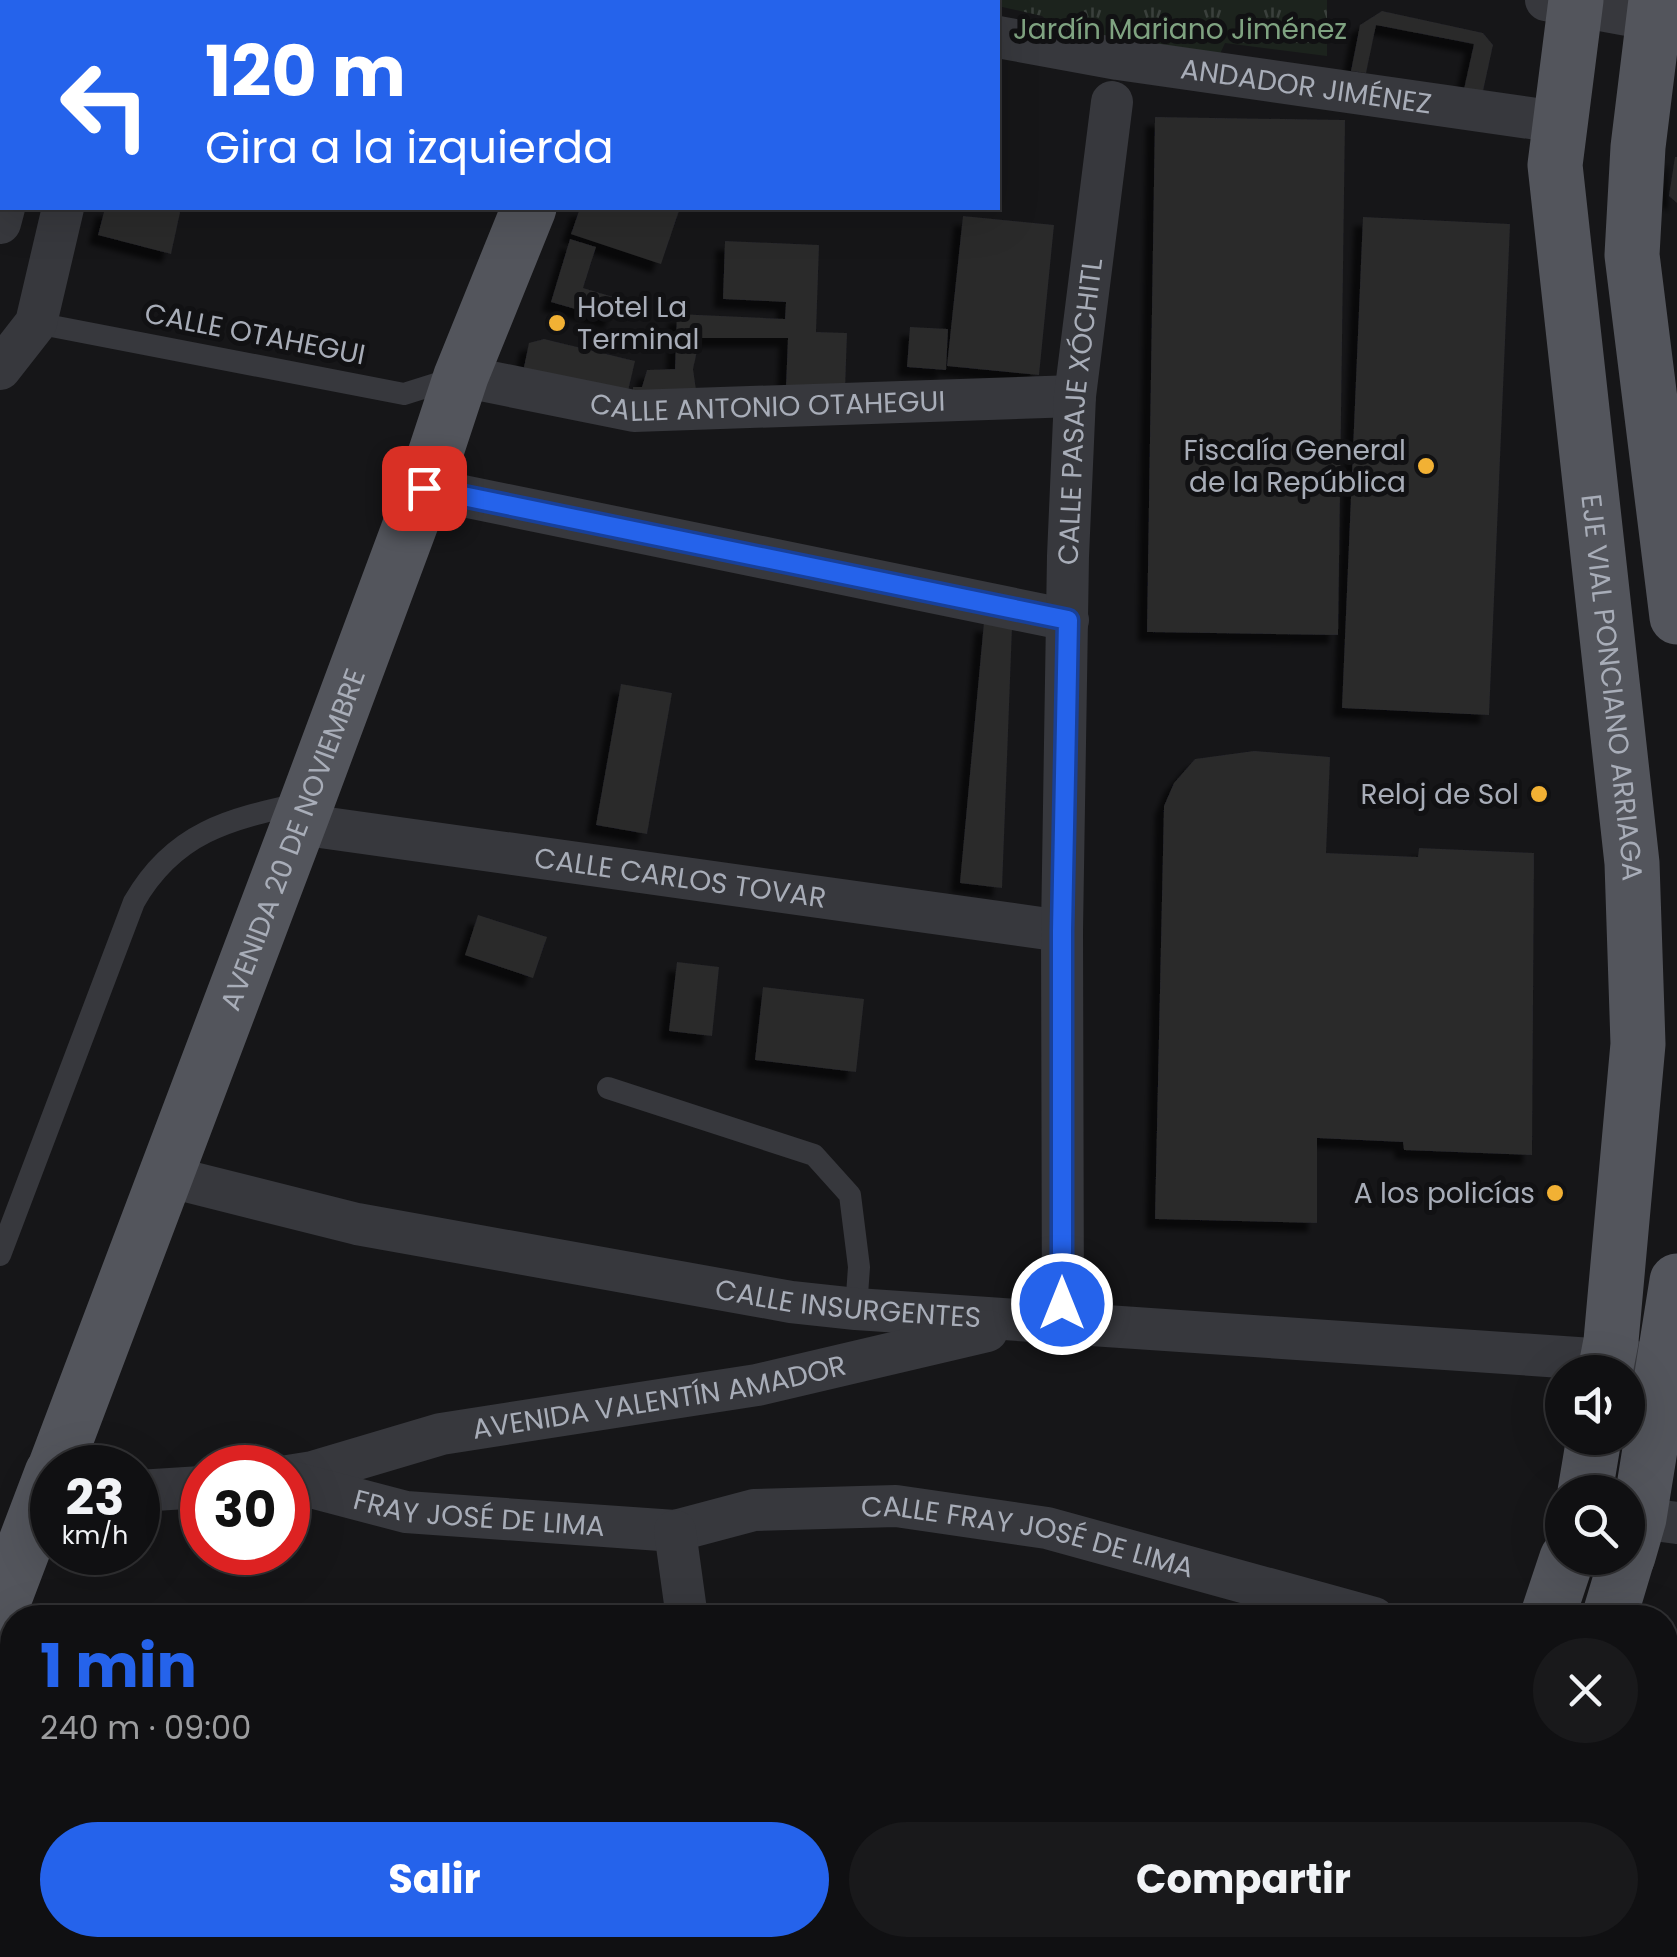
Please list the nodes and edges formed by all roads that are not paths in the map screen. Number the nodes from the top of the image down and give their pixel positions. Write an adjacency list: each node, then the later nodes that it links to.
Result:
1 (1566, 2): 2 (street); 5 (main road, EJE VIAL PONCIANO ARRIAGA)
2 (1662, 15): 13 (main road)
3 (1000, 37): 5 (street, ANDADOR JIMÉNEZ)
4 (1112, 102): 11 (street, CALLE PASAJE XÓCHITL)
5 (1558, 122): 24 (main road, EJE VIAL PONCIANO ARRIAGA)
6 (62, 210): 8 (street)
7 (528, 210): 10 (main road, AVENIDA 20 DE NOVIEMBRE)
8 (18, 319): 9 (street); 10 (lane, CALLE OTAHEGUI)
9 (0, 369)
10 (461, 376): 11 (street, CALLE ANTONIO OTAHEGUI); 12 (main road, AVENIDA 20 DE NOVIEMBRE)
11 (1075, 396): 14 (street, CALLE PASAJE XÓCHITL)
12 (424, 488): 14 (street); 15 (main road, AVENIDA 20 DE NOVIEMBRE)
13 (1677, 616)
14 (1068, 620): 16 (street, CALLE PASAJE XÓCHITL)
15 (303, 813): 16 (street, CALLE CARLOS TOVAR); 18 (main road, AVENIDA 20 DE NOVIEMBRE); 19 (lane)
16 (1062, 931): 22 (street, CALLE PASAJE XÓCHITL)
17 (608, 1088): 21 (lane)
18 (166, 1176): 21 (street, CALLE INSURGENTES); 27 (main road, AVENIDA 20 DE NOVIEMBRE)
19 (0, 1255)
20 (1677, 1280): 26 (main road)
21 (856, 1309): 22 (street, CALLE INSURGENTES)
22 (1052, 1316): 23 (street, CALLE INSURGENTES); 28 (street, AVENIDA VALENTÍN AMADOR)
23 (1556, 1355)
24 (1608, 1355)
25 (1645, 1361): 26 (street, CALLE INSURGENTES)
26 (1662, 1362): 30 (main road)
27 (65, 1445)
28 (310, 1473)
29 (310, 1484): 31 (street, FRAY JOSÉ DE LIMA)
30 (1645, 1520)
31 (675, 1531): 36 (street); 37 (street, CALLE FRAY JOSÉ DE LIMA)
32 (30, 1535): 35 (main road, AVENIDA 20 DE NOVIEMBRE)
33 (1562, 1575): 38 (main road)
34 (1628, 1575): 39 (main road)
35 (2, 1605)
36 (686, 1605)
37 (1327, 1605)
38 (1552, 1605)
39 (1615, 1605)

